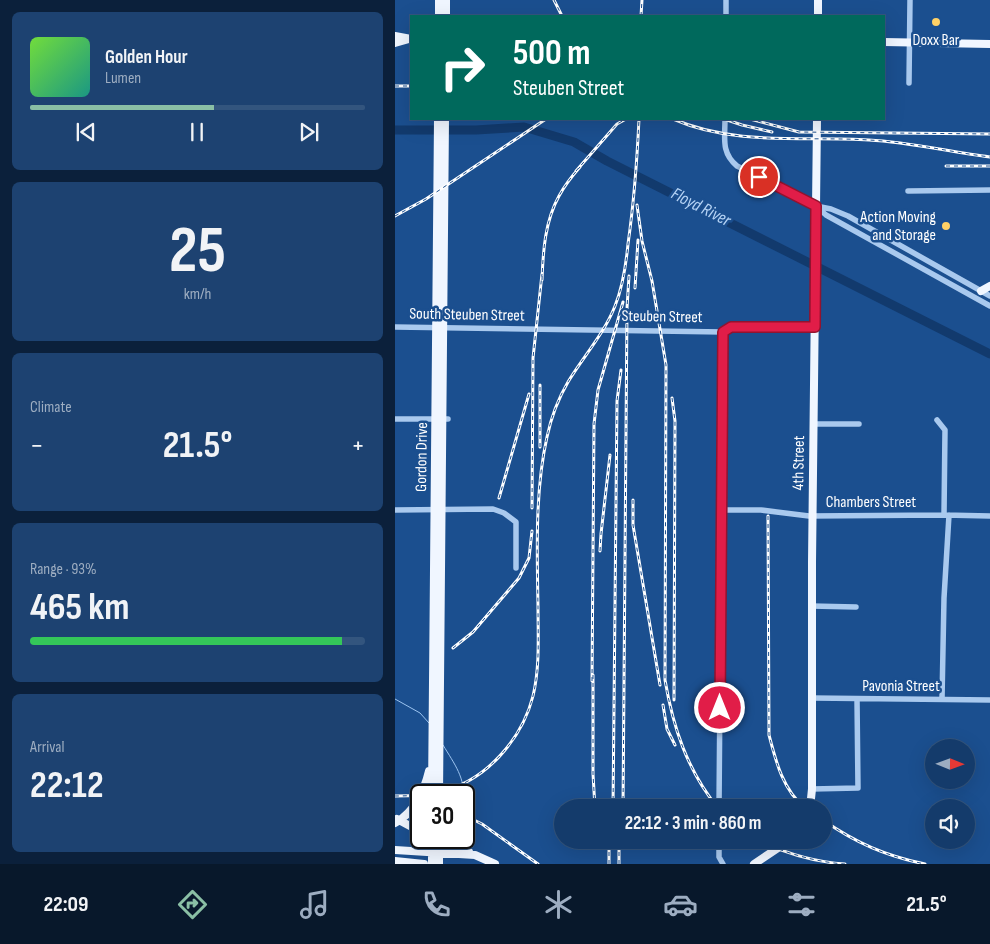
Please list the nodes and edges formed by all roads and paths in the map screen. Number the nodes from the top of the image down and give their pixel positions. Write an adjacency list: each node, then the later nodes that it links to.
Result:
1 (439, 0): 6 (main road)
2 (446, 0): 7 (main road)
3 (726, 0): 8 (street)
4 (818, 0): 9 (main road)
5 (910, 0): 15 (street)
6 (439, 15)
7 (446, 15)
8 (726, 15)
9 (818, 15)
10 (395, 36): 11 (main road)
11 (410, 39)
12 (410, 39): 14 (main road)
13 (885, 42): 15 (main road)
14 (395, 43)
15 (910, 43): 16 (main road); 17 (street)
16 (990, 44)
17 (909, 83)
18 (438, 120): 50 (main road, Gordon Drive)
19 (445, 120): 52 (main road, Gordon Drive)
20 (725, 120): 24 (street)
21 (817, 120): 24 (main road, 4th Street)
22 (990, 190): 23 (street)
23 (908, 191)
24 (816, 206): 26 (street); 28 (street); 30 (main road, 4th Street)
25 (990, 286): 26 (main road)
26 (981, 290): 27 (street)
27 (990, 296)
28 (990, 306)
29 (395, 327): 31 (street, South Steuben Street)
30 (815, 327): 32 (street, Steuben Street); 36 (main road, 4th Street)
31 (538, 330): 32 (street, Steuben Street)
32 (723, 332): 39 (street)
33 (395, 419): 34 (street)
34 (448, 419)
35 (937, 420): 40 (street)
36 (814, 424): 37 (street); 41 (main road, 4th Street)
37 (859, 424)
38 (395, 510): 43 (street)
39 (722, 510): 41 (street, Chambers Street); 54 (street)
40 (946, 515): 41 (street, Chambers Street); 42 (street, Chambers Street); 48 (street)
41 (812, 516): 44 (main road, 4th Street)
42 (990, 516)
43 (516, 568)
44 (811, 606): 45 (street); 46 (main road, 4th Street)
45 (856, 607)
46 (812, 698): 47 (street, Pavonia Street); 53 (main road, 4th Street)
47 (857, 699): 48 (street, Pavonia Street); 53 (street)
48 (942, 699): 49 (street, Pavonia Street)
49 (990, 700)
50 (432, 739): 51 (main road, Gordon Drive); 57 (main road)
51 (432, 784)
52 (439, 784)
53 (812, 789): 55 (main road, 4th Street)
54 (719, 799)
55 (811, 799)
56 (395, 818): 58 (main road)
57 (395, 823)
58 (410, 826)
59 (432, 849): 68 (main road)
60 (439, 849): 69 (main road)
61 (460, 849): 65 (main road)
62 (719, 849): 71 (street)
63 (776, 849): 72 (main road)
64 (395, 850): 65 (main road)
65 (475, 855): 70 (main road)
66 (395, 861): 67 (main road)
67 (424, 864)
68 (431, 864)
69 (439, 864)
70 (495, 864)
71 (723, 864)
72 (754, 864)

